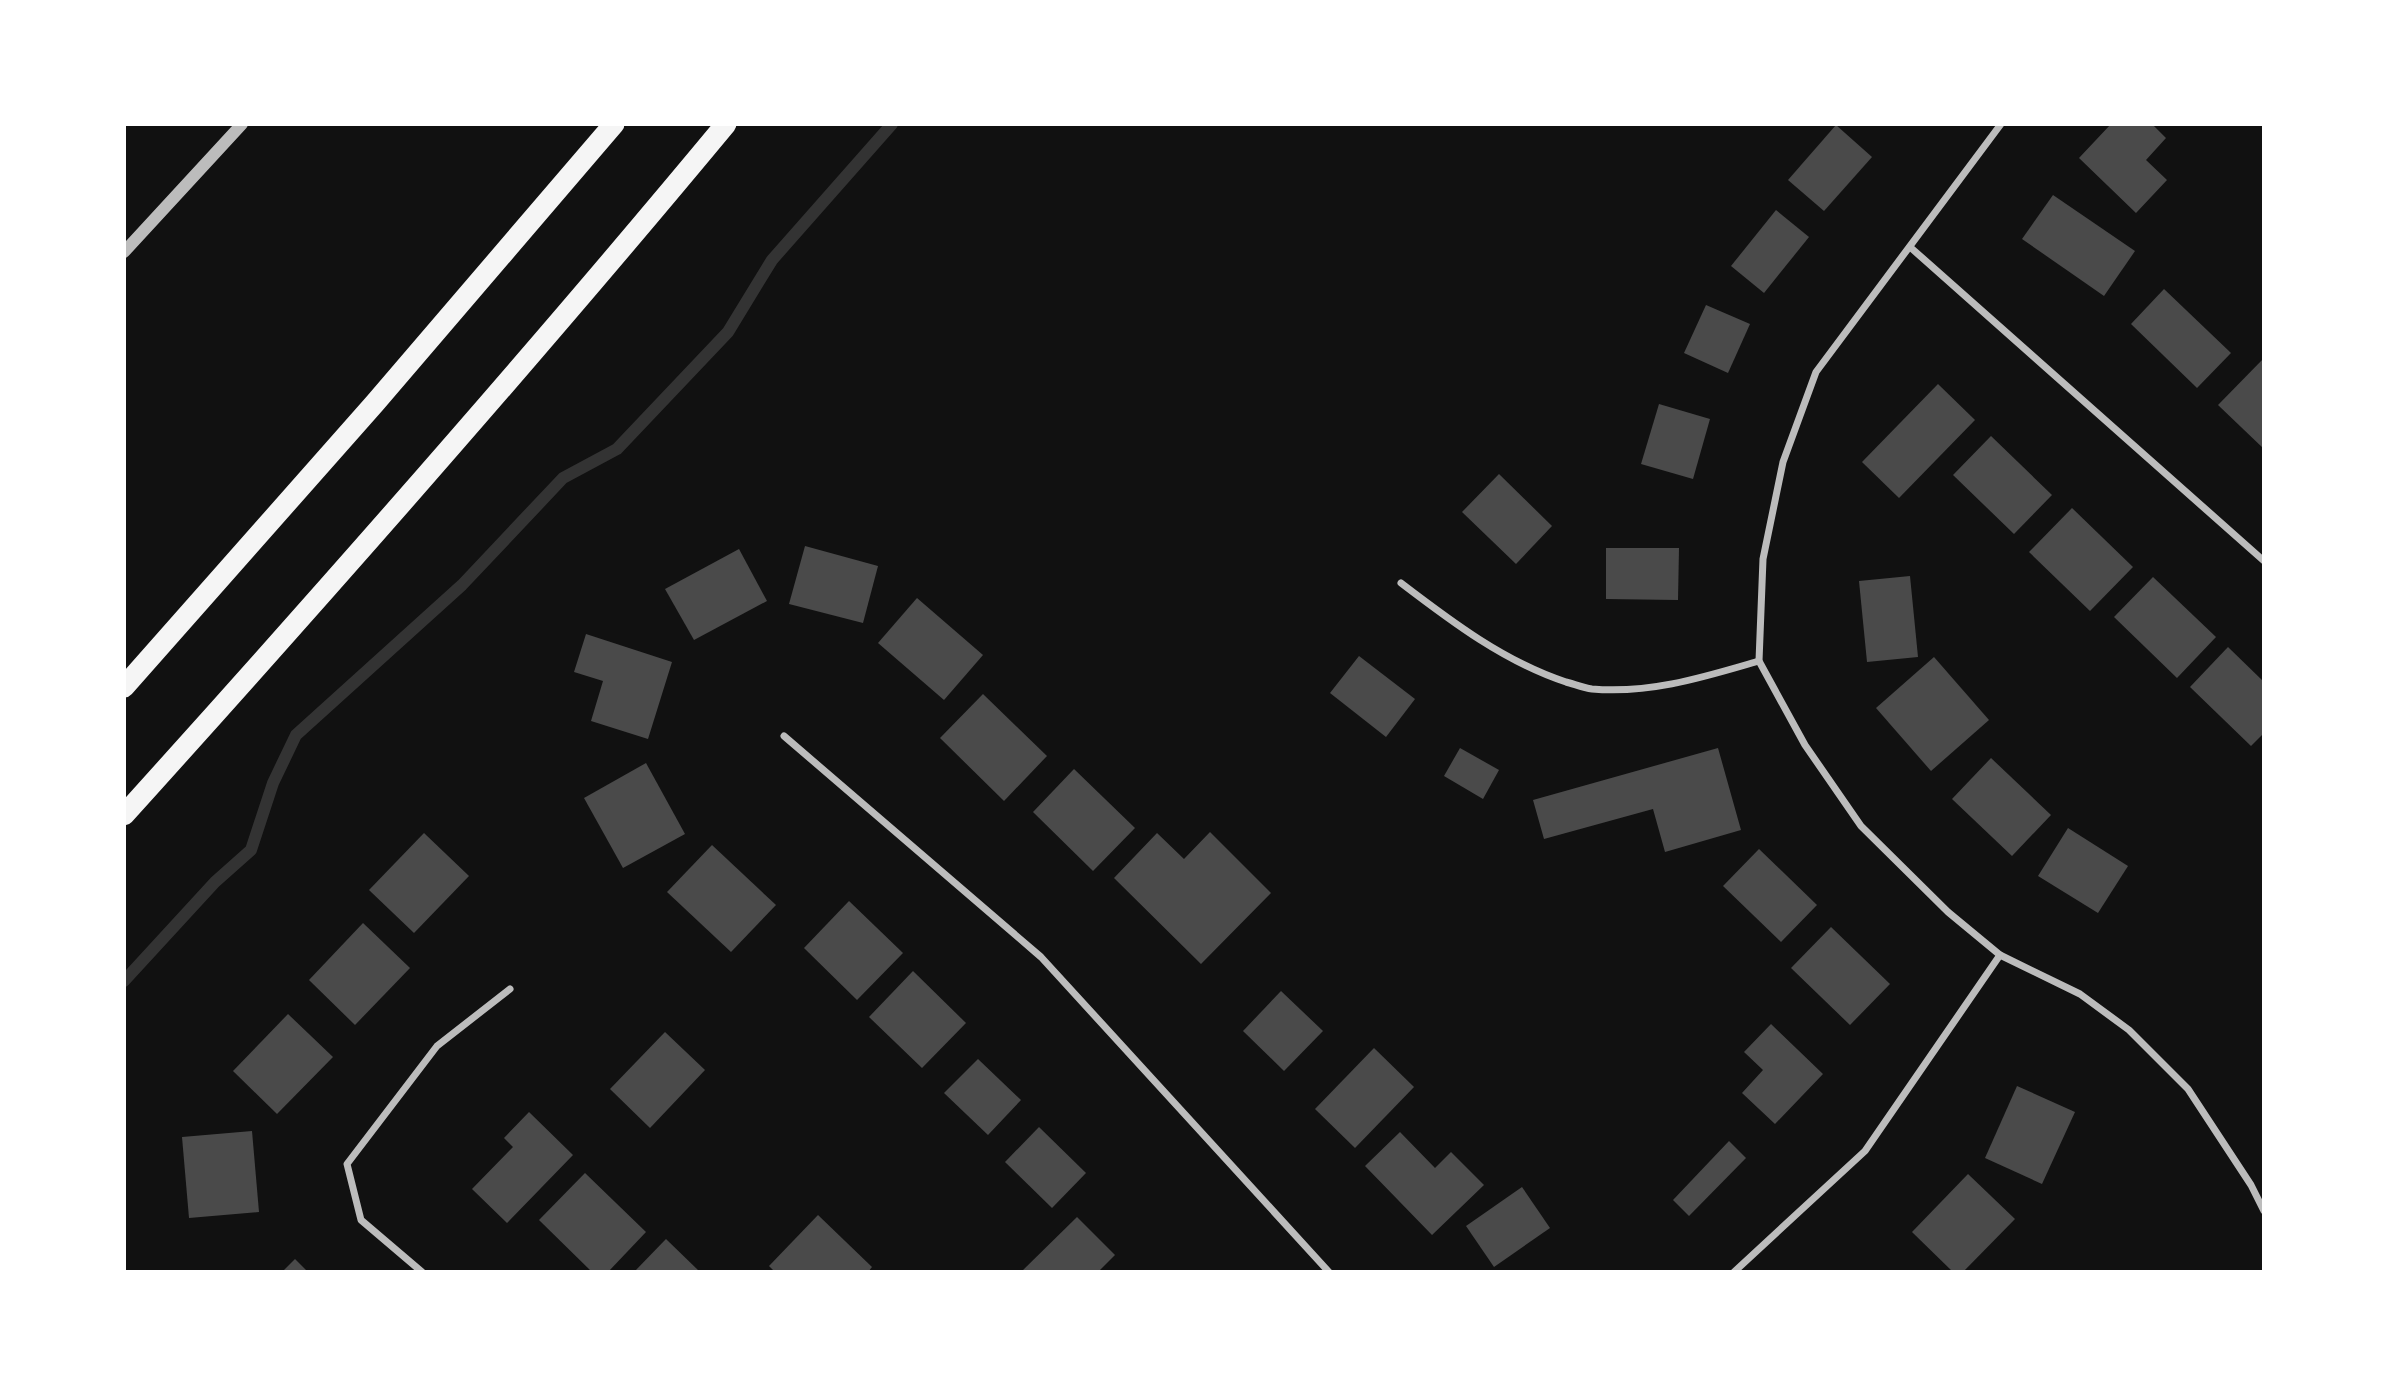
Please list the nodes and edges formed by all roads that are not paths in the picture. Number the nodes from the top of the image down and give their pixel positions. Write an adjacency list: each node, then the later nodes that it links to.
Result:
1 (242, 124): 6 (street)
2 (614, 124): 10 (highway)
3 (726, 124): 12 (highway)
4 (2001, 124): 5 (street)
5 (1910, 247): 7 (street); 9 (street)
6 (124, 252)
7 (2264, 561)
8 (1402, 583): 9 (street)
9 (1759, 661): 13 (street)
10 (124, 687)
11 (784, 736): 17 (street)
12 (124, 815)
13 (2000, 955): 15 (street); 18 (street)
14 (510, 989): 16 (street)
15 (2264, 1210)
16 (422, 1272)
17 (1329, 1272)
18 (1734, 1272)

